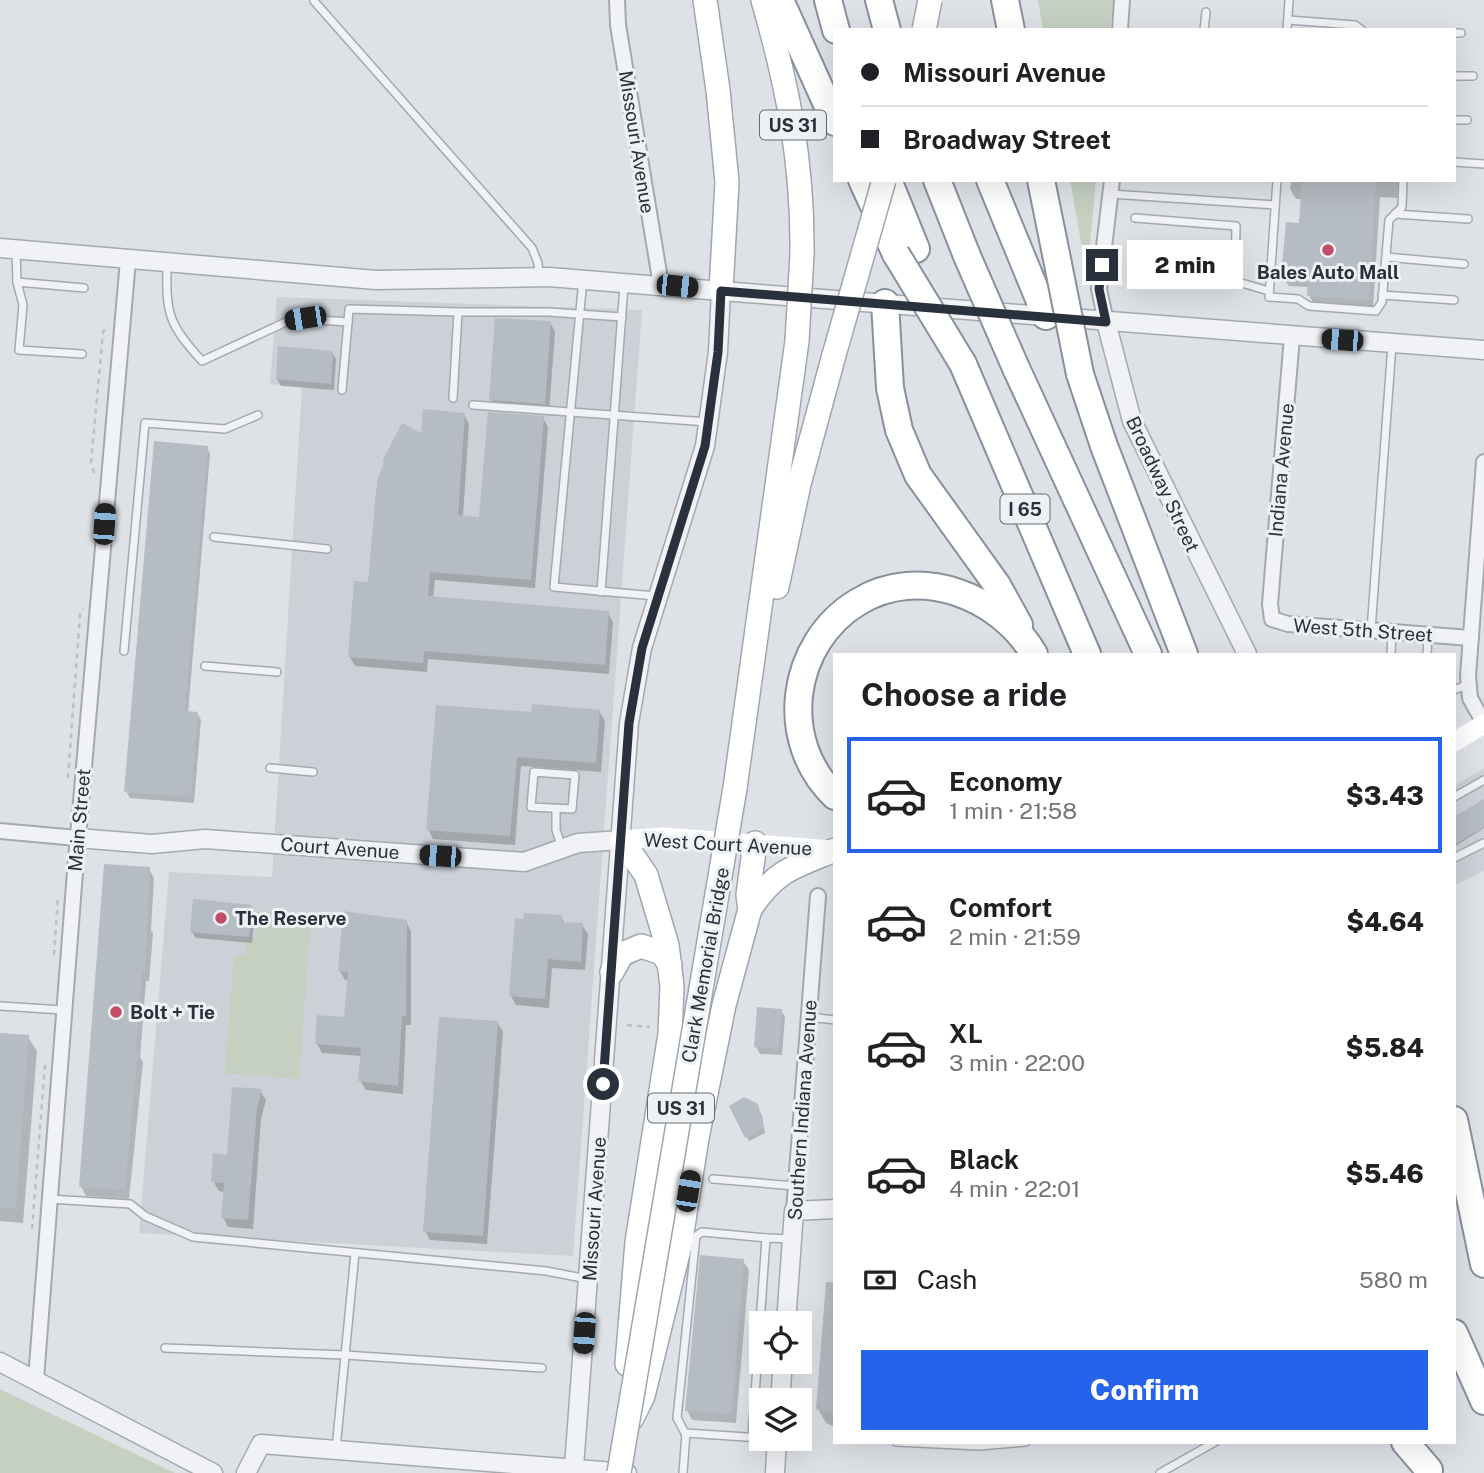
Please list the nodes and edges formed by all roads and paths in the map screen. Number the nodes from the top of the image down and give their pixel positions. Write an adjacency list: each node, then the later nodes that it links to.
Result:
1 (617, 0): 55 (street, Missouri Avenue)
2 (705, 0): 57 (main road)
3 (763, 0): 112 (main road, US 31, bridge)
4 (780, 0): 25 (highway)
5 (828, 0): 14 (highway)
6 (879, 0): 15 (highway)
7 (928, 0): 16 (main road, bridge); 17 (highway)
8 (1005, 0): 18 (highway)
9 (1122, 0): 19 (street)
10 (1289, 0): 13 (lane)
11 (314, 1): 51 (lane)
12 (1206, 12): 20 (lane)
13 (1288, 20): 21 (lane); 22 (lane)
14 (835, 28)
15 (886, 28)
16 (924, 28)
17 (935, 28)
18 (1011, 28)
19 (1120, 28)
20 (1204, 28)
21 (1287, 28)
22 (1359, 28)
23 (1456, 76): 24 (lane)
24 (1473, 76)
25 (833, 118)
26 (1456, 120): 27 (lane)
27 (1467, 120)
28 (1456, 162): 29 (lane)
29 (1484, 164)
30 (863, 182): 44 (highway)
31 (885, 182): 112 (main road, US 31, bridge)
32 (887, 182): 44 (highway, I 65)
33 (938, 182): 97 (highway, I 65, bridge)
34 (991, 182): 64 (highway)
35 (1041, 182): 98 (highway, bridge)
36 (1277, 182): 39 (lane)
37 (1403, 182): 40 (lane)
38 (1111, 187): 39 (lane); 68 (street, Broadway Street)
39 (1275, 205): 58 (lane)
40 (1395, 214): 42 (lane); 46 (lane)
41 (1135, 218): 50 (lane)
42 (1468, 219)
43 (8, 249): 47 (street); 54 (lane)
44 (906, 252): 96 (highway, I 65, bridge)
45 (1133, 255): 50 (lane)
46 (1386, 257): 49 (lane); 59 (lane)
47 (128, 260): 48 (street); 117 (street, Main Street)
48 (167, 264): 51 (street); 67 (lane)
49 (1464, 264)
50 (1235, 267): 58 (lane)
51 (539, 277): 52 (street)
52 (583, 278): 53 (street); 63 (lane)
53 (625, 281): 55 (street); 65 (lane)
54 (17, 282): 56 (lane); 72 (lane)
55 (661, 285): 57 (street)
56 (84, 288)
57 (721, 291): 61 (street); 79 (street, Missouri Avenue)
58 (1269, 291): 59 (lane)
59 (1382, 295): 60 (lane)
60 (1454, 300)
61 (885, 303): 64 (street); 94 (highway)
62 (458, 312): 63 (lane); 67 (lane); 74 (lane)
63 (579, 314): 65 (lane); 76 (lane)
64 (1046, 316): 68 (street)
65 (622, 317): 78 (lane)
66 (110, 322): 81 (path)
67 (348, 322): 73 (lane)
68 (1106, 322): 69 (street); 99 (street, Broadway Street)
69 (1292, 337): 70 (street); 87 (street, Indiana Avenue)
70 (1392, 344): 71 (street); 89 (lane)
71 (1484, 350)
72 (82, 354)
73 (342, 390)
74 (453, 398)
75 (473, 405): 76 (lane)
76 (570, 412): 78 (lane); 85 (lane)
77 (258, 415): 93 (lane)
78 (615, 415): 79 (lane); 85 (lane)
79 (709, 422): 86 (street, Missouri Avenue)
80 (1484, 462): 82 (street)
81 (94, 483)
82 (1481, 531): 92 (street)
83 (214, 537): 84 (lane)
84 (327, 549)
85 (601, 592): 86 (lane)
86 (658, 596): 118 (street, Missouri Avenue)
87 (1270, 604): 89 (street, West 5th Street)
88 (79, 629): 111 (path)
89 (1371, 631): 90 (street, West 5th Street)
90 (1392, 632): 91 (street, West 5th Street); 100 (lane)
91 (1428, 635): 92 (street, West 5th Street); 101 (lane)
92 (1471, 638): 104 (street)
93 (124, 651)
94 (1033, 653)
95 (1033, 653): 113 (highway)
96 (1087, 653)
97 (1148, 653)
98 (1184, 653)
99 (1248, 653)
100 (1391, 653)
101 (1427, 653)
102 (205, 666): 103 (lane)
103 (277, 672)
104 (1469, 684): 105 (lane); 106 (street)
105 (1456, 689)
106 (1484, 724): 107 (main road)
107 (1456, 741)
108 (271, 768): 109 (lane)
109 (313, 772)
110 (1484, 780): 114 (lane)
111 (69, 785)
112 (735, 789): 157 (main road, Clark Memorial Bridge / US 31, bridge)
113 (833, 793)
114 (1456, 796)
115 (556, 809): 115 (lane); 121 (lane)
116 (0, 831): 117 (street)
117 (77, 838): 121 (street, Court Avenue); 130 (street, Main Street)
118 (622, 840): 120 (main road, West Court Avenue); 121 (street, Court Avenue); 127 (main road); 128 (street, Missouri Avenue)
119 (1484, 843): 124 (lane)
120 (755, 844): 122 (main road, West Court Avenue); 126 (main road)
121 (562, 848)
122 (833, 850)
123 (833, 851): 126 (main road)
124 (1456, 858)
125 (818, 896): 131 (street, Southern Indiana Avenue)
126 (750, 909): 157 (main road)
127 (670, 965): 128 (main road); 134 (main road)
128 (612, 972): 147 (street, Missouri Avenue)
129 (0, 1006): 130 (lane)
130 (63, 1010): 139 (street, Main Street)
131 (809, 1017): 132 (lane); 138 (street, Southern Indiana Avenue)
132 (833, 1020)
133 (627, 1025): 134 (path)
134 (660, 1030): 157 (main road, bridge)
135 (49, 1055): 142 (path)
136 (1456, 1130): 146 (highway)
137 (713, 1179): 138 (lane)
138 (796, 1186): 141 (street, Southern Indiana Avenue)
139 (49, 1199): 145 (lane); 154 (street, Main Street)
140 (833, 1209): 141 (street)
141 (794, 1211): 144 (street, Southern Indiana Avenue)
142 (31, 1227)
143 (766, 1238): 144 (lane); 155 (lane); 158 (lane)
144 (792, 1239): 148 (street, Southern Indiana Avenue)
145 (355, 1253): 147 (lane); 151 (lane)
146 (1484, 1264)
147 (588, 1279): 165 (street, Missouri Avenue)
148 (787, 1311)
149 (1456, 1338): 156 (highway)
150 (165, 1348): 151 (lane)
151 (345, 1355): 153 (lane); 163 (lane)
152 (0, 1362): 154 (street)
153 (542, 1368)
154 (36, 1379): 167 (street)
155 (756, 1388)
156 (1484, 1401)
157 (627, 1427): 169 (main road, Clark Memorial Bridge / US 31, bridge)
158 (686, 1435): 159 (lane); 171 (lane)
159 (749, 1438)
160 (1211, 1444): 173 (lane)
161 (1407, 1444): 166 (highway)
162 (1419, 1444): 166 (highway)
163 (336, 1450): 165 (street); 168 (street)
164 (776, 1451): 172 (street)
165 (574, 1467): 170 (street)
166 (1430, 1472)
167 (213, 1473)
168 (246, 1473)
169 (619, 1473)
170 (627, 1473)
171 (683, 1473)
172 (775, 1473)
173 (1160, 1473)

